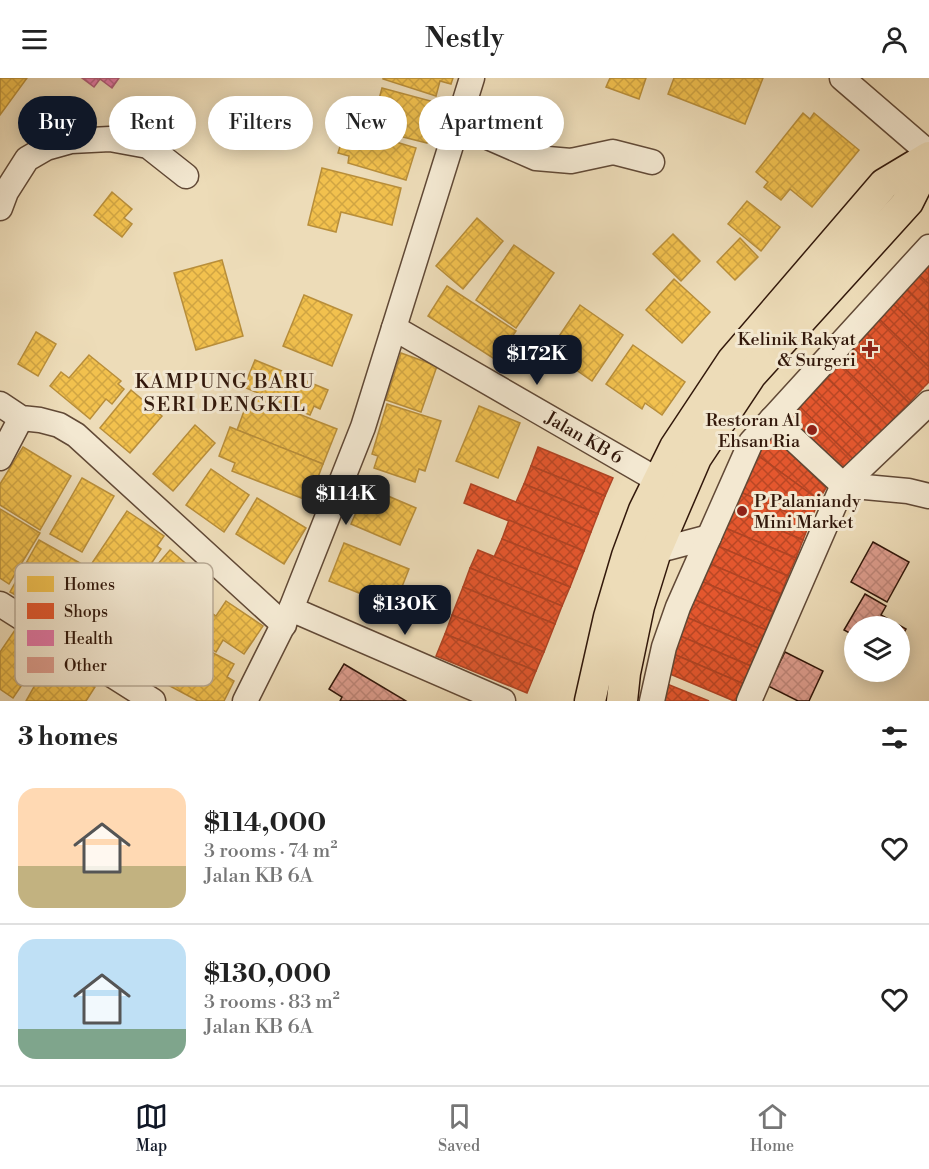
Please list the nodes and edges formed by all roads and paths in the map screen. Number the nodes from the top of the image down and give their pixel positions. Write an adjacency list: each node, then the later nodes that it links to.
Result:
1 (472, 78): 3 (street)
2 (842, 78): 6 (street)
3 (467, 96)
4 (450, 150): 11 (street)
5 (518, 150): 7 (street)
6 (929, 156): 18 (main road)
7 (652, 162)
8 (186, 176): 9 (street)
9 (0, 208)
10 (929, 247): 15 (street)
11 (394, 328): 18 (street, Jalan KB 6); 24 (street)
12 (929, 403): 17 (street)
13 (0, 404): 14 (street)
14 (21, 418): 16 (street); 24 (street)
15 (772, 419): 17 (street); 20 (street)
16 (0, 458)
17 (843, 485): 19 (street); 33 (street)
18 (669, 487): 21 (main road); 31 (main road)
19 (929, 496)
20 (709, 537): 21 (street); 27 (street)
21 (656, 551): 25 (main road)
22 (0, 604): 23 (street)
23 (15, 614)
24 (287, 617): 29 (street); 30 (street)
25 (632, 640): 27 (street); 32 (main road)
26 (129, 686): 28 (street)
27 (653, 695)
28 (153, 701)
29 (245, 701)
30 (503, 701)
31 (590, 701)
32 (622, 701)
33 (749, 701)

